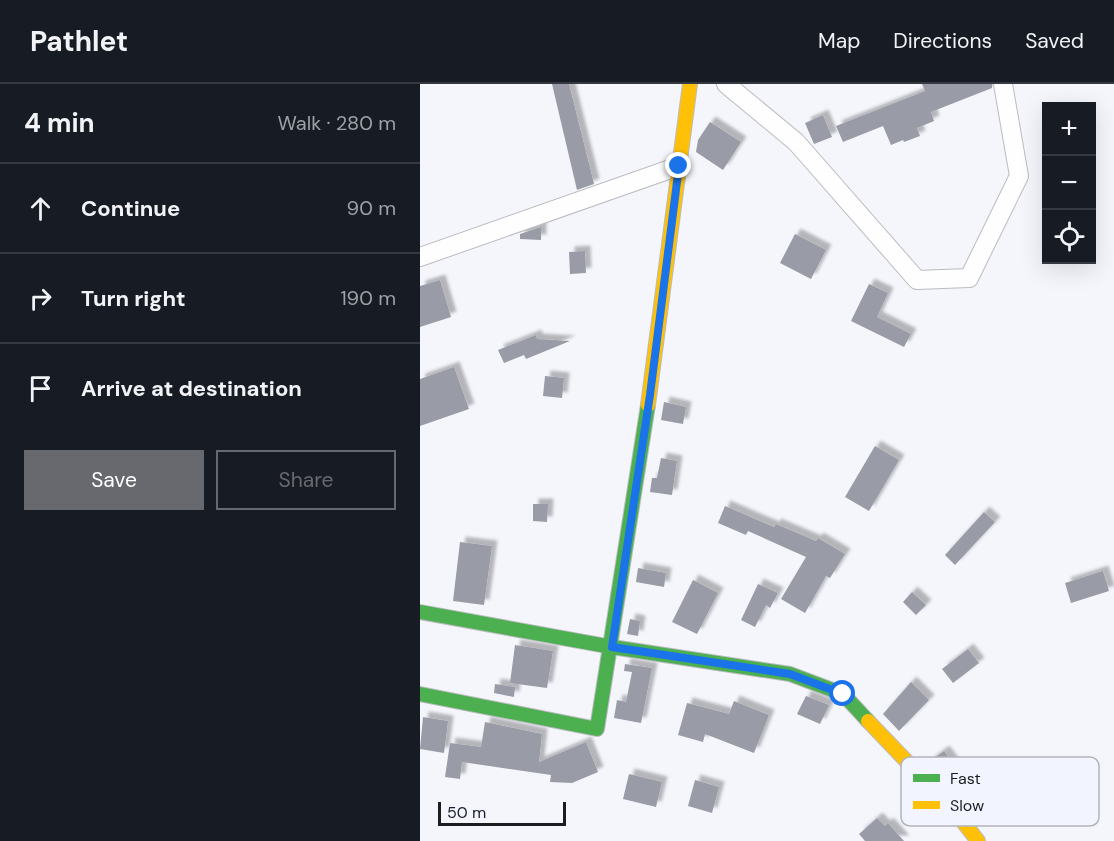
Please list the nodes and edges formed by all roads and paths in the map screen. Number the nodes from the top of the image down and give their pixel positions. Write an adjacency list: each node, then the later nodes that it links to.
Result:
1 (690, 84): 4 (street)
2 (726, 84): 3 (street)
3 (1003, 84)
4 (679, 166): 5 (street); 7 (street)
5 (420, 257)
6 (420, 612): 7 (street)
7 (612, 647): 8 (street); 9 (street)
8 (420, 694)
9 (903, 757)
10 (966, 826): 11 (street)
11 (978, 841)

